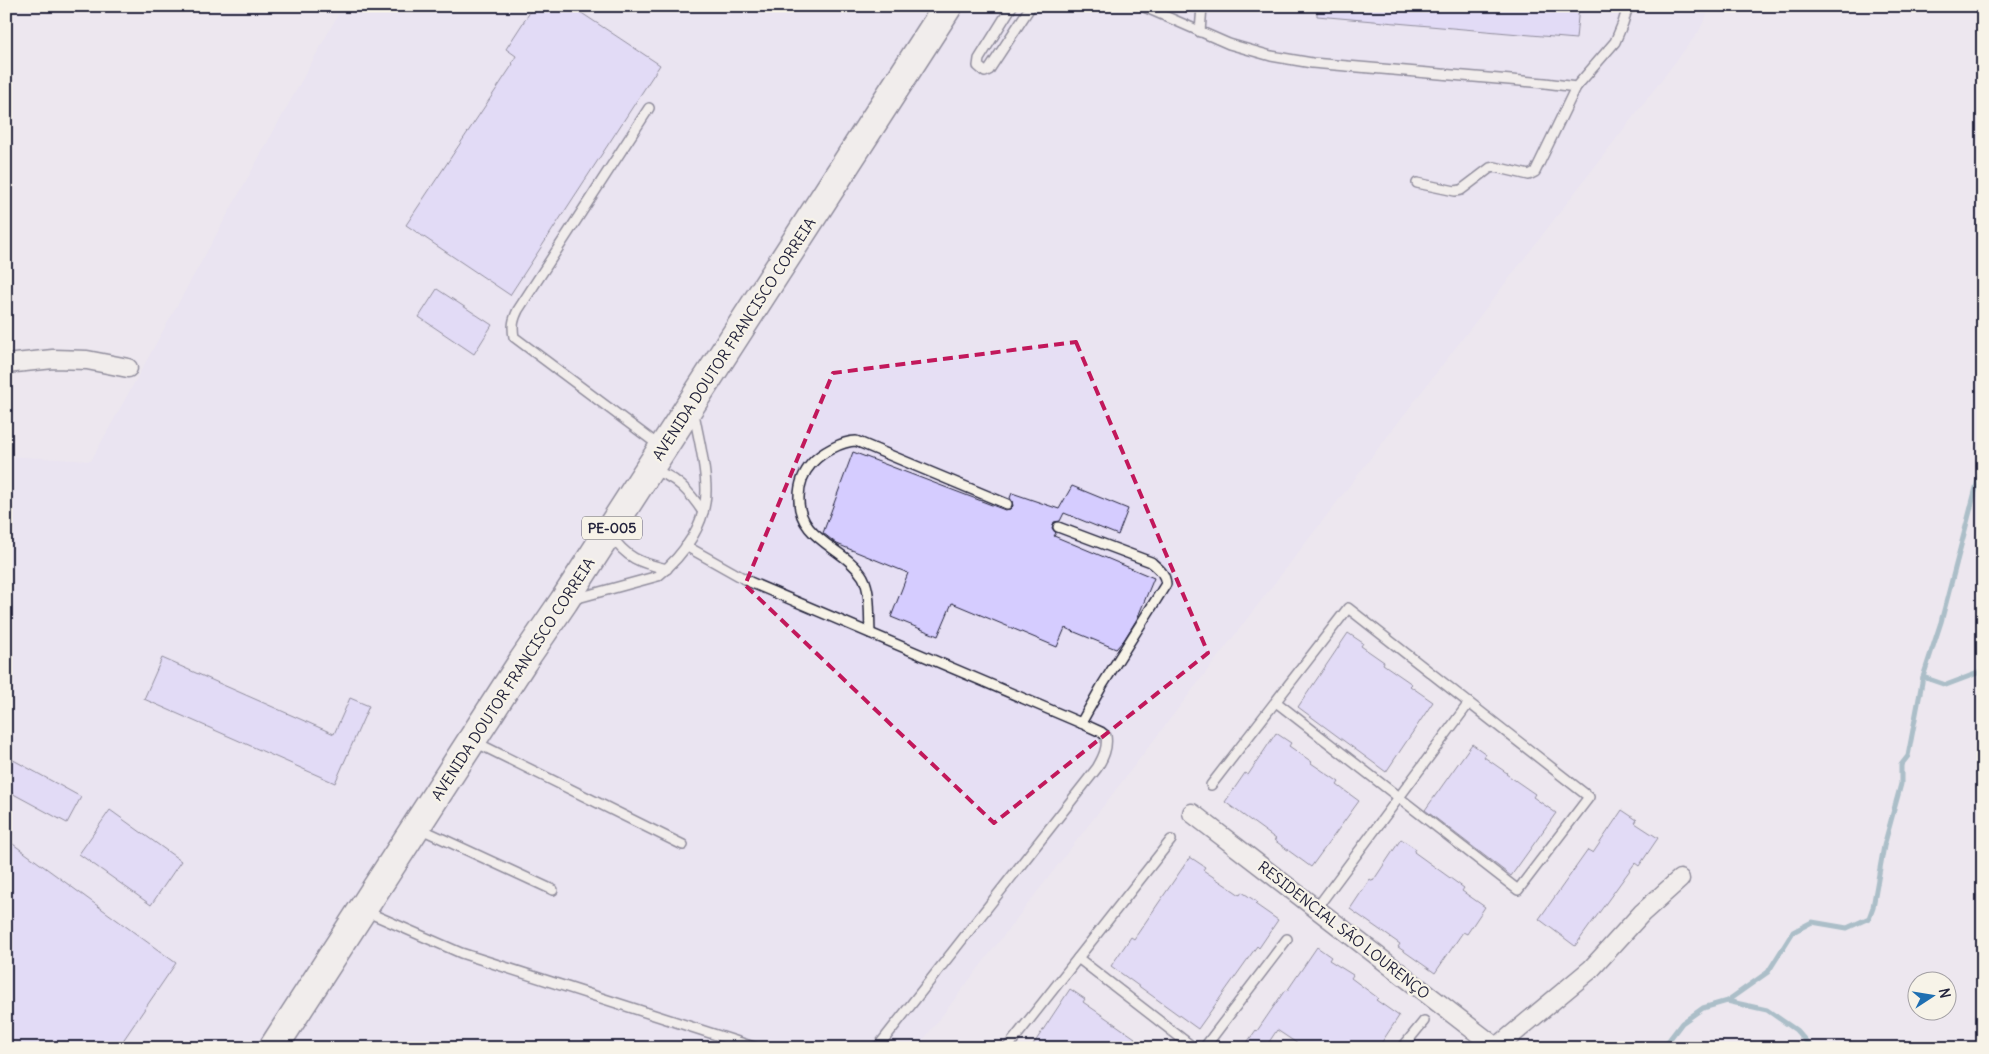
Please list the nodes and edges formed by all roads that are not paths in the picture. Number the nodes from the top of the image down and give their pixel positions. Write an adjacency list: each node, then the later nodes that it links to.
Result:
1 (950, 6): 13 (main road, AVENIDA DOUTOR FRANCISCO CORREIA / PE-005)
2 (1012, 6): 3 (lane)
3 (1030, 6)
4 (1142, 6): 7 (lane)
5 (1202, 6): 7 (lane)
6 (1628, 6): 8 (lane)
7 (1200, 32): 8 (lane)
8 (1576, 87): 10 (lane)
9 (648, 108): 14 (lane)
10 (1417, 183)
11 (6, 364): 12 (street)
12 (128, 368)
13 (692, 403): 14 (main road, AVENIDA DOUTOR FRANCISCO CORREIA / PE-005); 16 (lane)
14 (655, 460): 16 (lane); 18 (main road, AVENIDA DOUTOR FRANCISCO CORREIA / PE-005)
15 (1007, 504): 22 (lane)
16 (703, 512): 19 (lane)
17 (1058, 527): 25 (lane)
18 (609, 532): 20 (lane); 21 (main road, AVENIDA DOUTOR FRANCISCO CORREIA / PE-005)
19 (686, 546): 20 (lane); 22 (lane)
20 (667, 569): 21 (lane)
21 (564, 601): 26 (main road, AVENIDA DOUTOR FRANCISCO CORREIA / PE-005)
22 (870, 633): 25 (lane)
23 (1276, 702): 24 (lane); 27 (lane); 28 (lane)
24 (1469, 703): 28 (lane); 28 (lane)
25 (1081, 723): 42 (lane)
26 (472, 740): 30 (main road, AVENIDA DOUTOR FRANCISCO CORREIA / PE-005); 32 (lane)
27 (1211, 785)
28 (1399, 797): 35 (lane)
29 (1192, 813): 35 (street, RESIDENCIAL SÃO LOURENÇO)
30 (417, 826): 34 (lane); 36 (main road, AVENIDA DOUTOR FRANCISCO CORREIA / PE-005)
31 (1171, 840): 38 (lane)
32 (683, 845)
33 (1680, 879): 47 (street, RESIDENCIAL SÃO LOURENÇO)
34 (553, 890)
35 (1316, 908): 47 (street, RESIDENCIAL SÃO LOURENÇO)
36 (363, 910): 40 (main road, AVENIDA DOUTOR FRANCISCO CORREIA / PE-005); 41 (lane)
37 (1287, 939): 45 (lane)
38 (1078, 958): 43 (lane); 44 (lane)
39 (1424, 1021): 46 (lane)
40 (273, 1048)
41 (756, 1048)
42 (877, 1048)
43 (1007, 1048)
44 (1194, 1048)
45 (1204, 1048)
46 (1402, 1048)
47 (1496, 1048)

